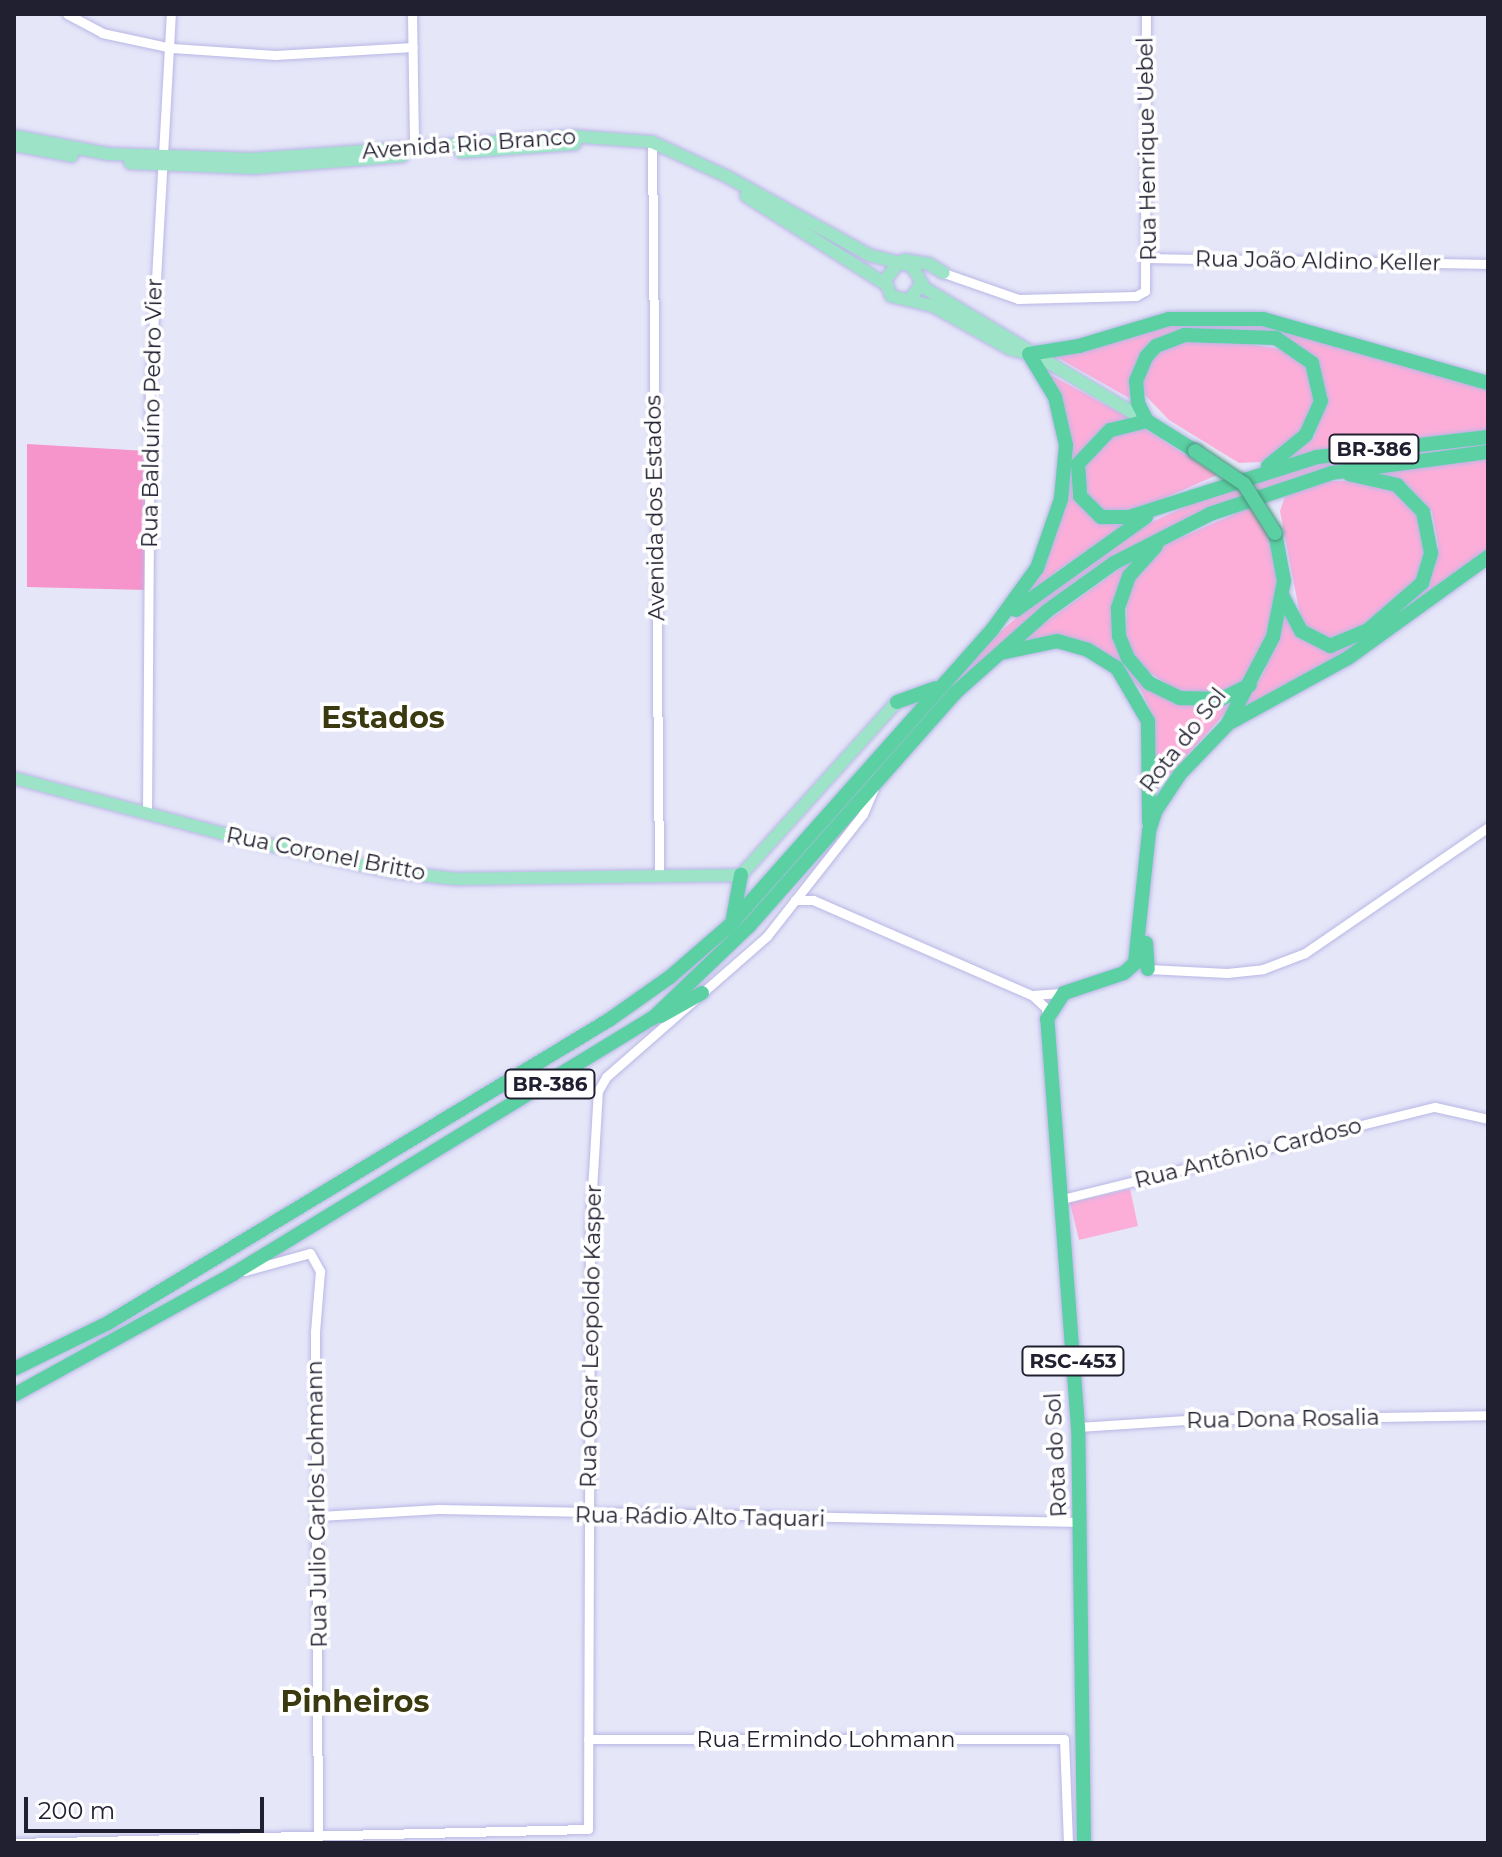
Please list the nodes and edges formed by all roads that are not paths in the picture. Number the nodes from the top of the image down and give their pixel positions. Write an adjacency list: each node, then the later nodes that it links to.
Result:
1 (67, 14): 6 (street)
2 (171, 14): 6 (street, Rua Balduíno Pedro Vier)
3 (412, 14): 5 (street)
4 (1146, 14): 12 (street, Rua Henrique Uebel)
5 (413, 47): 6 (street); 10 (street)
6 (172, 48): 11 (street, Rua Balduíno Pedro Vier)
7 (14, 136): 11 (main road, Avenida Rio Branco)
8 (14, 145): 11 (main road, Avenida Rio Branco)
9 (652, 146): 10 (main road, Avenida Rio Branco); 11 (main road, Avenida Rio Branco); 13 (main road, Avenida Rio Branco); 18 (main road, Avenida Rio Branco); 43 (street, Avenida dos Estados)
10 (414, 148): 11 (main road, Avenida Rio Branco)
11 (163, 160): 40 (street, Rua Balduíno Pedro Vier)
12 (1149, 258): 14 (street, Rua João Aldino Keller); 17 (street, Rua Henrique Uebel)
13 (881, 260): 15 (main road, Avenida Rio Branco); 17 (main road)
14 (1488, 264)
15 (896, 266): 16 (main road, Avenida Rio Branco); 18 (main road)
16 (912, 266): 17 (street); 19 (main road)
17 (947, 274): 19 (street)
18 (885, 284): 20 (main road, Avenida Rio Branco)
19 (922, 284): 20 (main road); 21 (main road)
20 (909, 300): 21 (main road, Avenida Rio Branco)
21 (1029, 354): 22 (highway); 23 (main road); 32 (highway)
22 (1488, 383)
23 (1147, 421): 26 (highway); 28 (highway); 31 (highway, Rota do Sol, bridge)
24 (1488, 437): 26 (highway, BR-386)
25 (1488, 452): 27 (highway, BR-386)
26 (1261, 471): 28 (highway, BR-386)
27 (1332, 473): 29 (highway, BR-386); 31 (highway)
28 (1159, 508): 32 (highway, BR-386)
29 (1172, 533): 33 (highway, BR-386); 34 (highway)
30 (1488, 557): 37 (highway)
31 (1283, 597): 34 (highway, Rota do Sol)
32 (992, 630): 35 (highway, BR-386)
33 (993, 656): 39 (highway, BR-386); 42 (highway)
34 (1253, 682): 37 (highway, Rota do Sol)
35 (943, 683): 36 (highway); 50 (highway, BR-386)
36 (897, 702): 44 (main road)
37 (1227, 725): 42 (highway, Rota do Sol)
38 (14, 778): 40 (main road, Rua Coronel Britto)
39 (875, 785): 46 (street); 57 (highway, BR-386)
40 (147, 813): 43 (main road, Rua Coronel Britto)
41 (1488, 827): 52 (street)
42 (1149, 831): 45 (highway, Rota do Sol)
43 (659, 873): 44 (main road, Rua Coronel Britto)
44 (741, 875): 50 (highway)
45 (1145, 886): 49 (highway, Rota do Sol); 52 (highway, Rota do Sol)
46 (804, 888): 47 (street); 48 (street)
47 (795, 900): 48 (street); 54 (street)
48 (813, 900): 56 (street)
49 (1141, 921): 51 (highway, Rota do Sol); 52 (highway)
50 (730, 925): 62 (highway, BR-386)
51 (1131, 969): 52 (highway); 53 (highway)
52 (1148, 969): 53 (highway)
53 (1080, 987): 55 (highway)
54 (702, 993): 57 (highway); 66 (street, Rua Oscar Leopoldo Kasper)
55 (1064, 993): 56 (street); 58 (highway)
56 (1032, 995): 58 (street)
57 (653, 1018): 61 (highway, BR-386)
58 (1047, 1019): 60 (highway, Rota do Sol / RSC-453)
59 (1488, 1119): 60 (street, Rua Antônio Cardoso)
60 (1062, 1199): 65 (highway, Rota do Sol / RSC-453)
61 (233, 1274): 63 (highway, BR-386); 67 (street, Rua Julio Carlos Lohmann)
62 (14, 1369)
63 (14, 1395)
64 (1488, 1415): 65 (street, Rua Dona Rosalia)
65 (1078, 1427): 68 (highway, Rota do Sol / RSC-453)
66 (589, 1514): 67 (street, Rua Rádio Alto Taquari); 68 (street, Rua Rádio Alto Taquari); 70 (street, Rua Oscar Leopoldo Kasper)
67 (319, 1516): 72 (street, Rua Julio Carlos Lohmann)
68 (1081, 1522): 69 (highway, Rota do Sol / RSC-453)
69 (1082, 1725): 71 (street); 75 (highway, Rota do Sol / RSC-453)
70 (588, 1739): 71 (street, Rua Ermindo Lohmann); 72 (street, Rua Oscar Leopoldo Kasper)
71 (1064, 1739): 74 (street)
72 (318, 1839): 73 (street)
73 (15, 1843)
74 (1068, 1843)
75 (1084, 1843)

